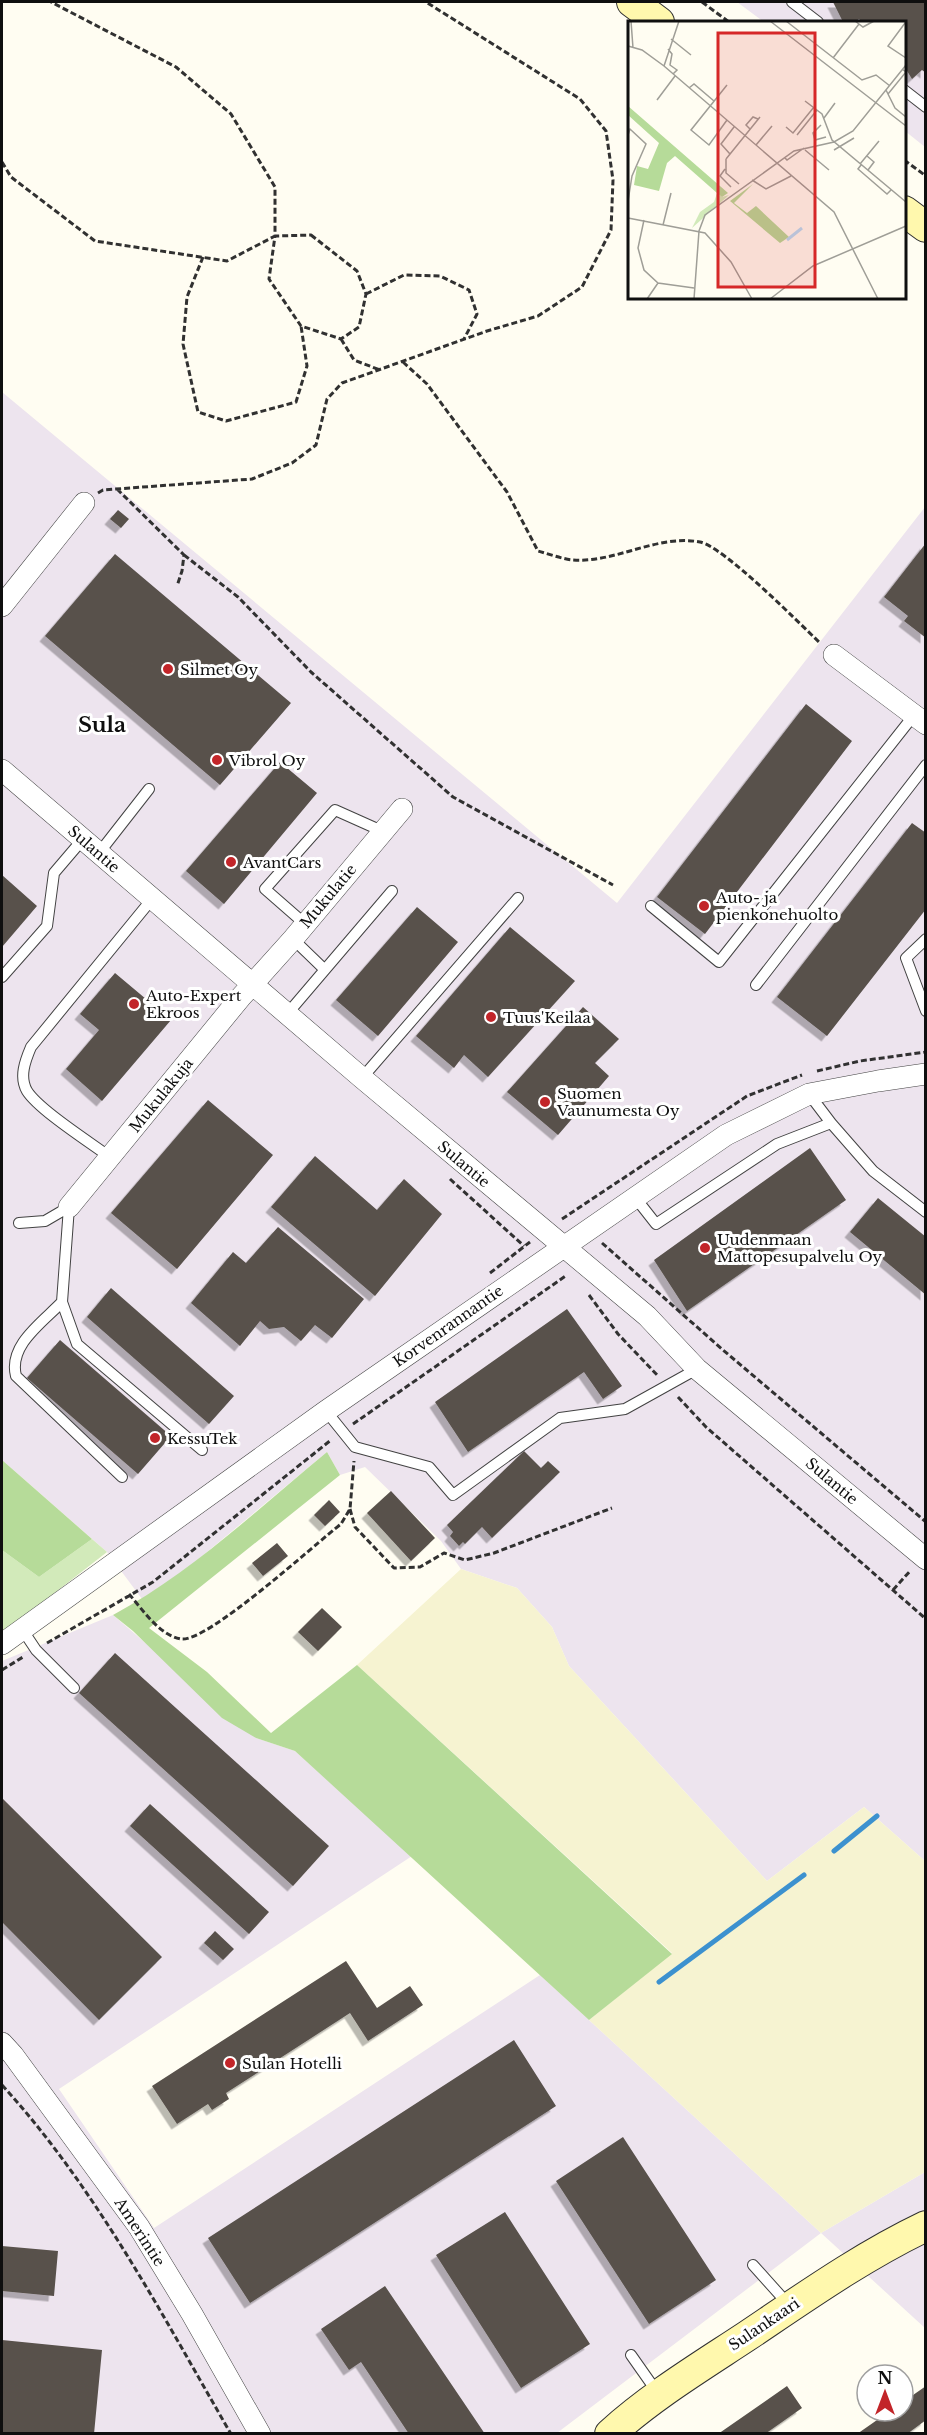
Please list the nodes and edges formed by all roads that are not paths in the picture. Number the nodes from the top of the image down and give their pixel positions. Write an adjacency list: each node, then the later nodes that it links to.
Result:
1 (632, 2): 3 (street)
2 (792, 2): 4 (lane)
3 (658, 21)
4 (817, 21)
5 (906, 92): 6 (lane)
6 (926, 107)
7 (906, 212): 8 (street)
8 (926, 227)
9 (84, 503): 10 (street)
10 (2, 606)
11 (834, 655): 12 (street)
12 (920, 720): 23 (lane)
13 (926, 765): 29 (lane)
14 (2, 770): 18 (street, Sulantie)
15 (149, 789): 19 (lane)
16 (402, 809): 17 (street, Mukulatie)
17 (382, 831): 24 (street, Mukulatie); 24 (lane)
18 (83, 839): 19 (street, Sulantie); 27 (lane)
19 (99, 853): 22 (street, Sulantie)
20 (392, 891): 26 (lane)
21 (518, 898): 33 (lane)
22 (152, 899): 28 (street, Sulantie); 36 (lane)
23 (651, 906)
24 (299, 931): 26 (lane); 28 (street, Mukulatie)
25 (926, 939): 30 (lane)
26 (324, 969): 31 (lane)
27 (2, 977)
28 (254, 984): 31 (street, Sulantie); 36 (street, Mukulakuja)
29 (756, 985)
30 (926, 1011)
31 (288, 1013): 33 (street, Sulantie)
32 (926, 1074): 34 (street, Korvenrannantie)
33 (362, 1078): 41 (street, Sulantie)
34 (809, 1094): 35 (lane); 37 (street, Korvenrannantie)
35 (831, 1123): 37 (lane); 39 (lane)
36 (111, 1158): 38 (street, Mukulakuja)
37 (634, 1196): 41 (street, Korvenrannantie)
38 (69, 1207): 40 (lane); 42 (lane)
39 (926, 1212)
40 (19, 1223)
41 (564, 1246): 43 (street, Sulantie); 44 (street, Korvenrannantie)
42 (62, 1302): 45 (lane); 46 (lane)
43 (697, 1369): 44 (lane); 47 (street, Sulantie)
44 (326, 1411): 48 (street, Korvenrannantie)
45 (202, 1450)
46 (122, 1478)
47 (926, 1559)
48 (22, 1629): 49 (street, Korvenrannantie); 50 (lane)
49 (2, 1644)
50 (74, 1688)
51 (2, 2043): 57 (street, Amerintie)
52 (926, 2226): 54 (street, Sulankaari)
53 (753, 2265): 54 (lane)
54 (790, 2307): 56 (street, Sulankaari)
55 (631, 2355): 56 (lane)
56 (658, 2395): 58 (street, Sulankaari)
57 (260, 2433)
58 (610, 2433)

